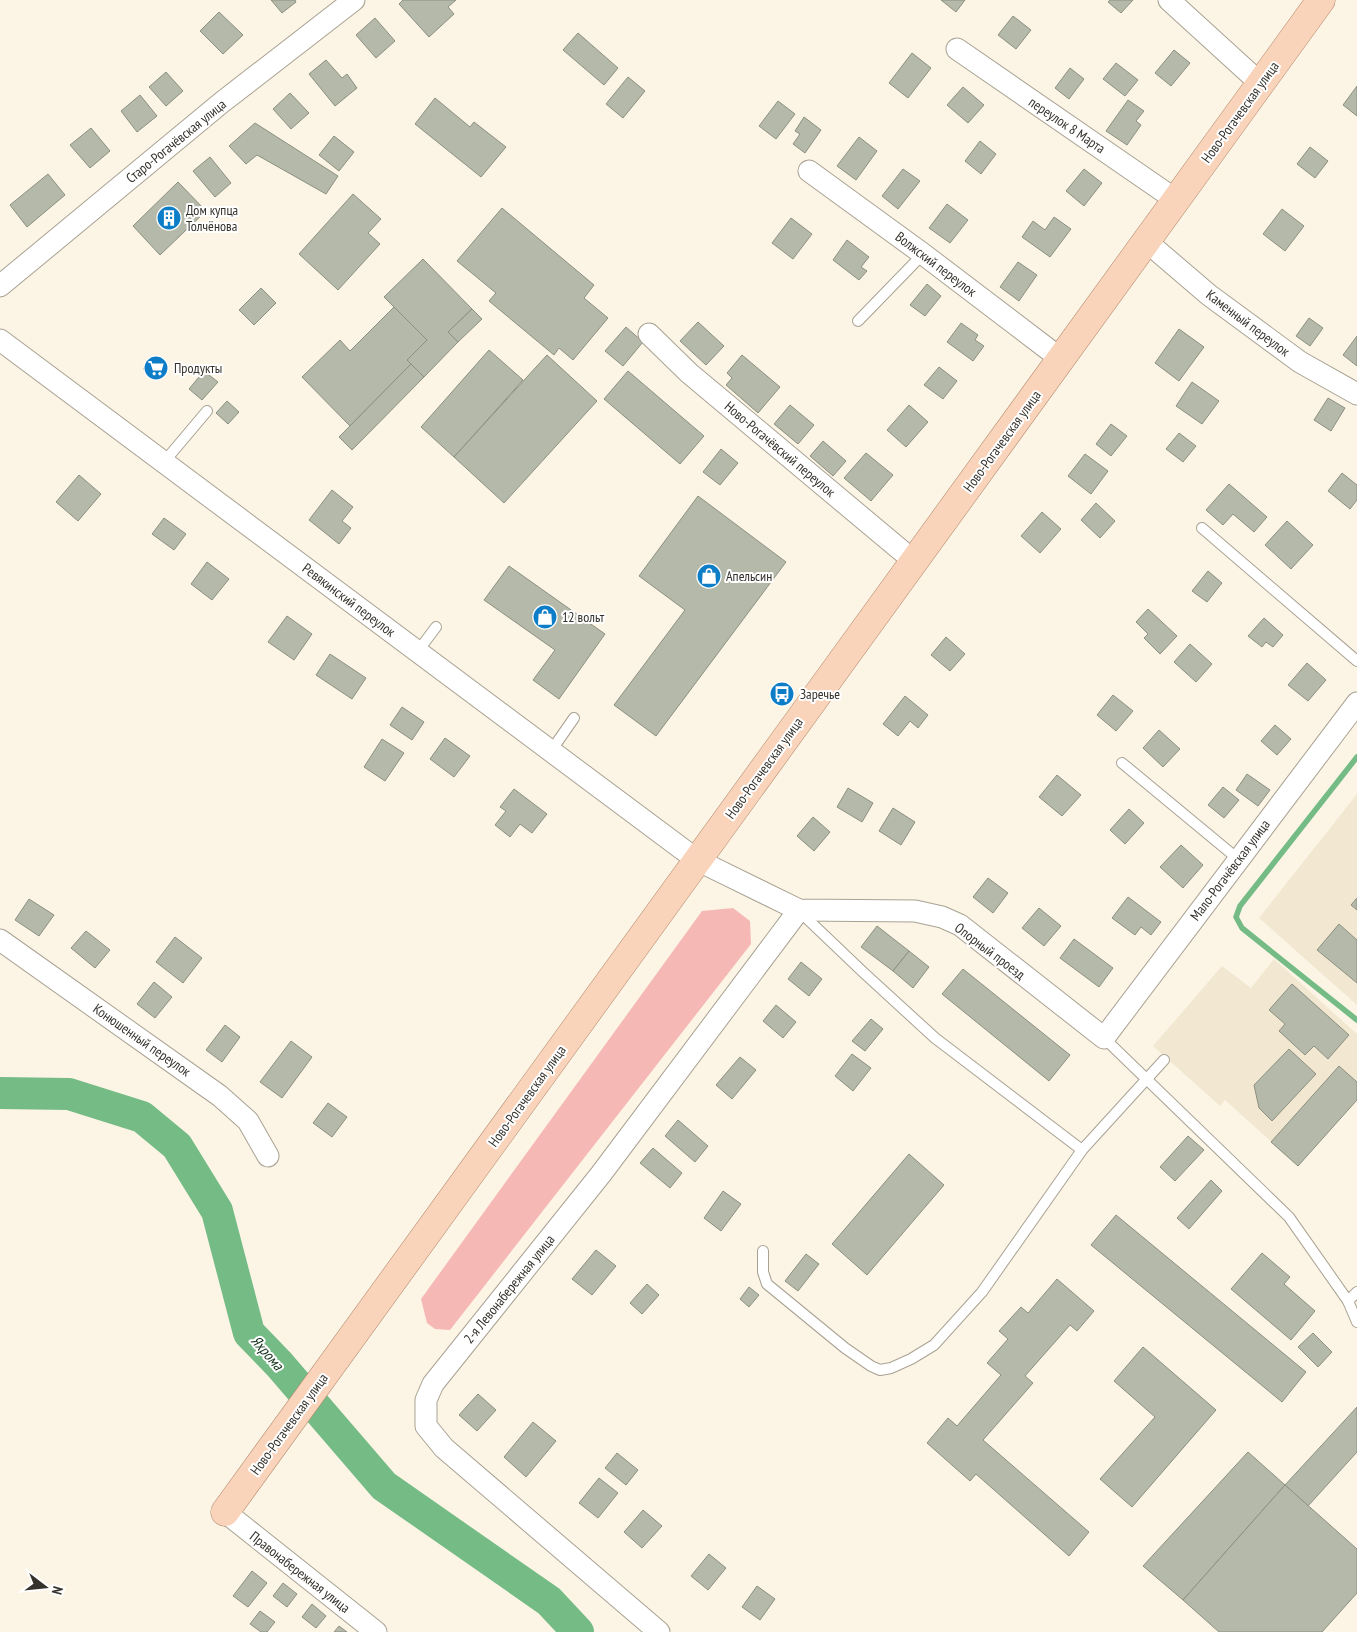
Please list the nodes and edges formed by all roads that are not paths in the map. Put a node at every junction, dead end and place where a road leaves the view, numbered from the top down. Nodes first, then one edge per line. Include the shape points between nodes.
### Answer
1 (354, 0) edge
2 (1168, 0) edge
3 (1321, 0) edge
4 (957, 50) dead end
5 (1260, 84) junction
6 (809, 170) dead end
7 (1176, 200) junction
8 (1147, 242) junction
9 (923, 254) junction
10 (0, 286) edge
11 (858, 321) dead end
12 (649, 334) dead end
13 (0, 340) edge
14 (1061, 359) junction
15 (1357, 394) edge
16 (208, 411) dead end
17 (164, 462) junction
18 (1202, 528) dead end
19 (915, 562) junction
20 (436, 627) dead end
21 (418, 651) junction
22 (1357, 661) edge
23 (1357, 703) edge
24 (574, 718) dead end
25 (551, 751) junction
26 (1122, 763) dead end
27 (1238, 859) junction
28 (697, 860) junction
29 (799, 910) junction
30 (0, 940) edge
31 (1104, 1038) junction
32 (1164, 1060) dead end
33 (1147, 1080) junction
34 (1082, 1150) junction
35 (268, 1156) dead end
36 (763, 1251) dead end
37 (1357, 1292) edge
38 (1348, 1300) junction
39 (1357, 1322) edge
40 (230, 1504) joint
41 (376, 1632) edge
42 (659, 1632) edge

1 - 10 street, Старо-Рогачёвская улица via 221,103
2 - 5 street
3 - 5 main road, Ново-Рогачевская улица
4 - 7 street, переулок 8 Марта
5 - 7 main road, Ново-Рогачевская улица
6 - 9 street, Волжский переулок
7 - 8 main road, Ново-Рогачевская улица
8 - 14 main road, Ново-Рогачевская улица
8 - 15 street, Каменный переулок via 1209,295 1300,362
9 - 11 lane
9 - 14 street, Волжский переулок
12 - 19 street, Ново-Рогачёвский переулок via 689,373
13 - 17 street, Ревякинский переулок
14 - 19 main road, Ново-Рогачевская улица
16 - 17 lane
17 - 21 street, Ревякинский переулок
18 - 22 lane
19 - 28 main road, Ново-Рогачевская улица
20 - 21 lane
21 - 25 street, Ревякинский переулок
23 - 27 street, Мало-Рогачёвская улица
24 - 25 lane
25 - 28 street, Ревякинский переулок
26 - 27 lane
27 - 31 street, Мало-Рогачёвская улица
28 - 29 street, Ревякинский переулок
28 - 40 main road, Ново-Рогачевская улица
29 - 31 street, Опорный проезд via 915,911 942,917 960,926
29 - 34 lane via 935,1038
29 - 42 street, 2-я Левонабережная улица via 601,1174 433,1384 426,1400 426,1426 444,1448
30 - 35 street, Конюшенный переулок via 220,1096 248,1121
31 - 33 lane
32 - 33 lane
33 - 34 lane
33 - 38 lane via 1288,1217
34 - 36 lane via 982,1292 934,1345 891,1368 880,1370 871,1366 767,1284 763,1272
37 - 38 lane
38 - 39 lane
40 - 41 street, Правонабережная улица

